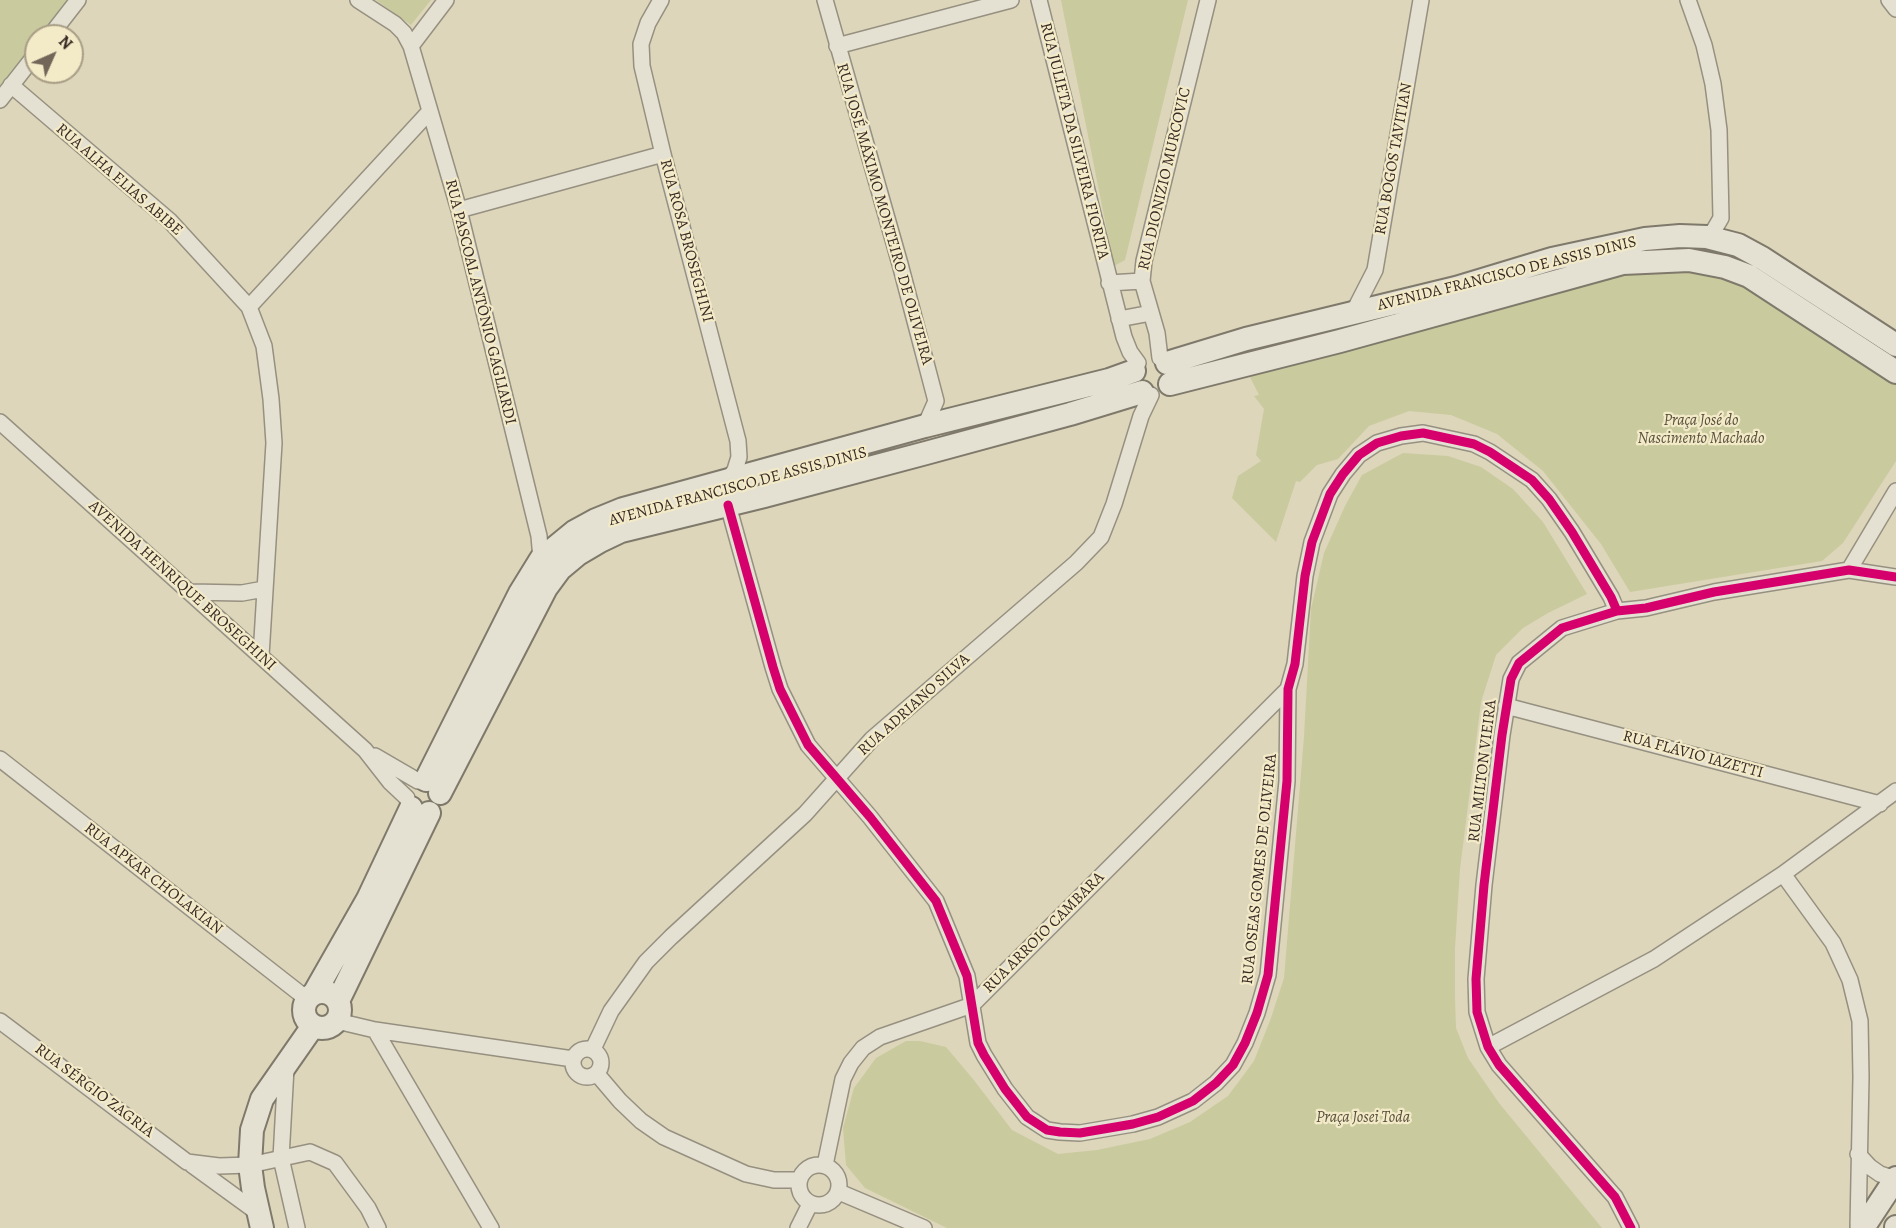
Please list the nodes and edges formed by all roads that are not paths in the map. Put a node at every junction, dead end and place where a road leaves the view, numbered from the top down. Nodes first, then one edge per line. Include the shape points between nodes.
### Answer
1 (78, 0) edge
2 (358, 0) edge
3 (446, 0) edge
4 (661, 0) edge
5 (825, 0) edge
6 (1011, 0) edge
7 (1039, 0) edge
8 (1208, 0) edge
9 (1420, 0) edge
10 (1688, 0) edge
11 (1889, 0) edge
12 (1896, 9) edge
13 (59, 24) edge
14 (411, 46) junction
15 (837, 46) junction
16 (24, 69) edge
17 (11, 86) junction
18 (0, 100) edge
19 (430, 111) junction
20 (663, 154) junction
21 (459, 210) junction
22 (1707, 237) junction
23 (1142, 281) junction
24 (1109, 283) junction
25 (249, 307) junction
26 (1151, 313) junction
27 (1353, 313) junction
28 (1119, 319) junction
29 (1896, 345) edge
30 (1896, 372) edge
31 (1152, 375) junction
32 (0, 422) edge
33 (925, 426) junction
34 (727, 482) junction
35 (1896, 491) edge
36 (728, 505) junction
37 (540, 560) junction
38 (1849, 570) junction
39 (1896, 577) edge
40 (264, 589) junction
41 (190, 592) junction
42 (1617, 611) junction
43 (261, 656) junction
44 (1288, 689) junction
45 (1506, 706) junction
46 (0, 759) edge
47 (837, 779) junction
48 (1896, 790) edge
49 (422, 796) junction
50 (1880, 804) junction
51 (1783, 874) junction
52 (311, 996) junction
53 (972, 1005) junction
54 (337, 1011) junction
55 (0, 1021) edge
56 (313, 1026) junction
57 (375, 1030) junction
58 (1488, 1047) junction
59 (593, 1049) junction
60 (573, 1059) junction
61 (287, 1063) junction
62 (597, 1074) junction
63 (1858, 1154) junction
64 (281, 1158) junction
65 (187, 1162) junction
66 (250, 1165) junction
67 (825, 1165) junction
68 (1896, 1179) edge
69 (798, 1180) junction
70 (839, 1192) junction
71 (810, 1204) junction
72 (260, 1221) edge
73 (297, 1228) edge
74 (378, 1228) edge
75 (491, 1228) edge
76 (798, 1228) edge
77 (924, 1228) edge
78 (1631, 1228) edge
79 (1858, 1228) edge
80 (1863, 1228) edge

1 - 13 street
2 - 14 street via 394,24
3 - 14 street
4 - 20 street, RUA ROSA BROSEGHINI via 641,44 642,66
5 - 15 street, RUA JOSÉ MÁXIMO MONTEIRO DE OLIVEIRA
6 - 15 street
7 - 24 street, RUA JULIETA DA SILVEIRA FIORITA
8 - 23 street, RUA DIONIZIO MURCOVIC via 1151,228
9 - 27 street, RUA BOGOS TAVITIAN via 1376,270
10 - 22 street via 1704,45 1719,130 1721,218
11 - 12 street
14 - 19 street, RUA PASCOAL ANTÔNIO GAGLIARDI
15 - 33 street, RUA JOSÉ MÁXIMO MONTEIRO DE OLIVEIRA via 936,401
16 - 17 street
17 - 18 street
17 - 25 street, RUA ALHA ELIAS ABIBE via 170,221
19 - 21 street, RUA PASCOAL ANTÔNIO GAGLIARDI
19 - 25 street
20 - 21 street
20 - 34 street, RUA ROSA BROSEGHINI via 738,441 739,457
21 - 37 street, RUA PASCOAL ANTÔNIO GAGLIARDI via 528,492
22 - 27 main road, AVENIDA FRANCISCO DE ASSIS DINIS via 1645,239 1552,259
22 - 29 main road, AVENIDA FRANCISCO DE ASSIS DINIS via 1738,245 1762,258
23 - 24 street
23 - 26 street, RUA DIONIZIO MURCOVIC
24 - 28 street, RUA JULIETA DA SILVEIRA FIORITA
25 - 40 street, RUA ALHA ELIAS ABIBE via 264,346 272,399 274,443
26 - 28 street
26 - 31 street, RUA DIONIZIO MURCOVIC via 1157,333
27 - 31 main road, AVENIDA FRANCISCO DE ASSIS DINIS via 1246,339
28 - 31 street, RUA JULIETA DA SILVEIRA FIORITA via 1130,352
30 - 31 main road, AVENIDA FRANCISCO DE ASSIS DINIS via 1749,276 1698,261 1667,260 1623,263 1340,341
31 - 33 main road, AVENIDA FRANCISCO DE ASSIS DINIS via 1098,383
31 - 36 main road, AVENIDA FRANCISCO DE ASSIS DINIS via 1036,423
31 - 47 street, RUA ADRIANO SILVA via 1101,537 872,739
32 - 41 street, AVENIDA HENRIQUE BROSEGHINI
33 - 34 main road, AVENIDA FRANCISCO DE ASSIS DINIS
34 - 37 main road, AVENIDA FRANCISCO DE ASSIS DINIS via 623,509 596,520 574,532
35 - 38 street
36 - 47 street, RUA OSEAS GOMES DE OLIVEIRA via 780,689 808,744
36 - 49 main road, AVENIDA FRANCISCO DE ASSIS DINIS via 621,531 578,554 560,569
37 - 49 main road, AVENIDA FRANCISCO DE ASSIS DINIS via 520,592
38 - 39 street, RUA MILTON VIEIRA
38 - 42 street, RUA MILTON VIEIRA
40 - 41 street via 242,593
40 - 43 street, RUA ALHA ELIAS ABIBE
41 - 43 street, AVENIDA HENRIQUE BROSEGHINI
42 - 44 street, RUA OSEAS GOMES DE OLIVEIRA via 1572,532 1532,480 1474,444 1423,433 1401,436 1377,443 1359,455 1330,494 1312,542
42 - 45 street, RUA MILTON VIEIRA via 1562,628 1528,655 1511,679
43 - 49 street, AVENIDA HENRIQUE BROSEGHINI
44 - 53 street, RUA ARROIO CAMBARA
44 - 53 street, RUA OSEAS GOMES DE OLIVEIRA via 1287,781 1268,975 1245,1043 1233,1065 1216,1083 1193,1101 1158,1117 1080,1132 1047,1130 1027,1117 984,1055 978,1043
45 - 50 street, RUA FLÁVIO IAZETTI
45 - 58 street, RUA MILTON VIEIRA via 1476,979 1477,1012
46 - 52 street, RUA APKAR CHOLAKIAN
47 - 53 street, RUA OSEAS GOMES DE OLIVEIRA via 936,901 967,976
47 - 59 street, RUA ADRIANO SILVA via 805,814 646,962 611,1011
48 - 50 street
49 - 52 main road, AVENIDA FRANCISCO DE ASSIS DINIS
49 - 54 main road, AVENIDA FRANCISCO DE ASSIS DINIS
50 - 51 street
51 - 58 street via 1654,959
51 - 63 street via 1833,943 1850,980 1860,1021
52 - 54 main road via 324,992 332,995
52 - 56 main road via 303,1009 305,1019
53 - 67 street, RUA ARROIO CAMBARA via 889,1033 863,1048 843,1079
54 - 56 main road via 328,1028
54 - 57 street
55 - 65 street, RUA SÉRGIO ZAGRIA
56 - 61 main road
57 - 60 street
57 - 75 street
58 - 78 street, RUA MILTON VIEIRA via 1518,1088 1615,1197
59 - 60 street via 585,1048
59 - 62 street via 602,1065
60 - 62 street via 573,1068 580,1075 589,1078
61 - 64 street
61 - 66 main road via 262,1099 252,1130
62 - 69 street via 620,1101 663,1137 746,1174
63 - 68 street via 1880,1174
63 - 79 street
64 - 66 street, RUA SÉRGIO ZAGRIA
64 - 73 street
64 - 74 street, RUA SÉRGIO ZAGRIA via 310,1152 335,1163
65 - 66 street, RUA SÉRGIO ZAGRIA
65 - 72 street, RUA SÉRGIO ZAGRIA
66 - 72 main road
67 - 69 street via 813,1165
67 - 70 street via 840,1181
68 - 80 main road
69 - 71 street via 800,1194
70 - 71 street via 832,1202
70 - 77 street
71 - 76 street

